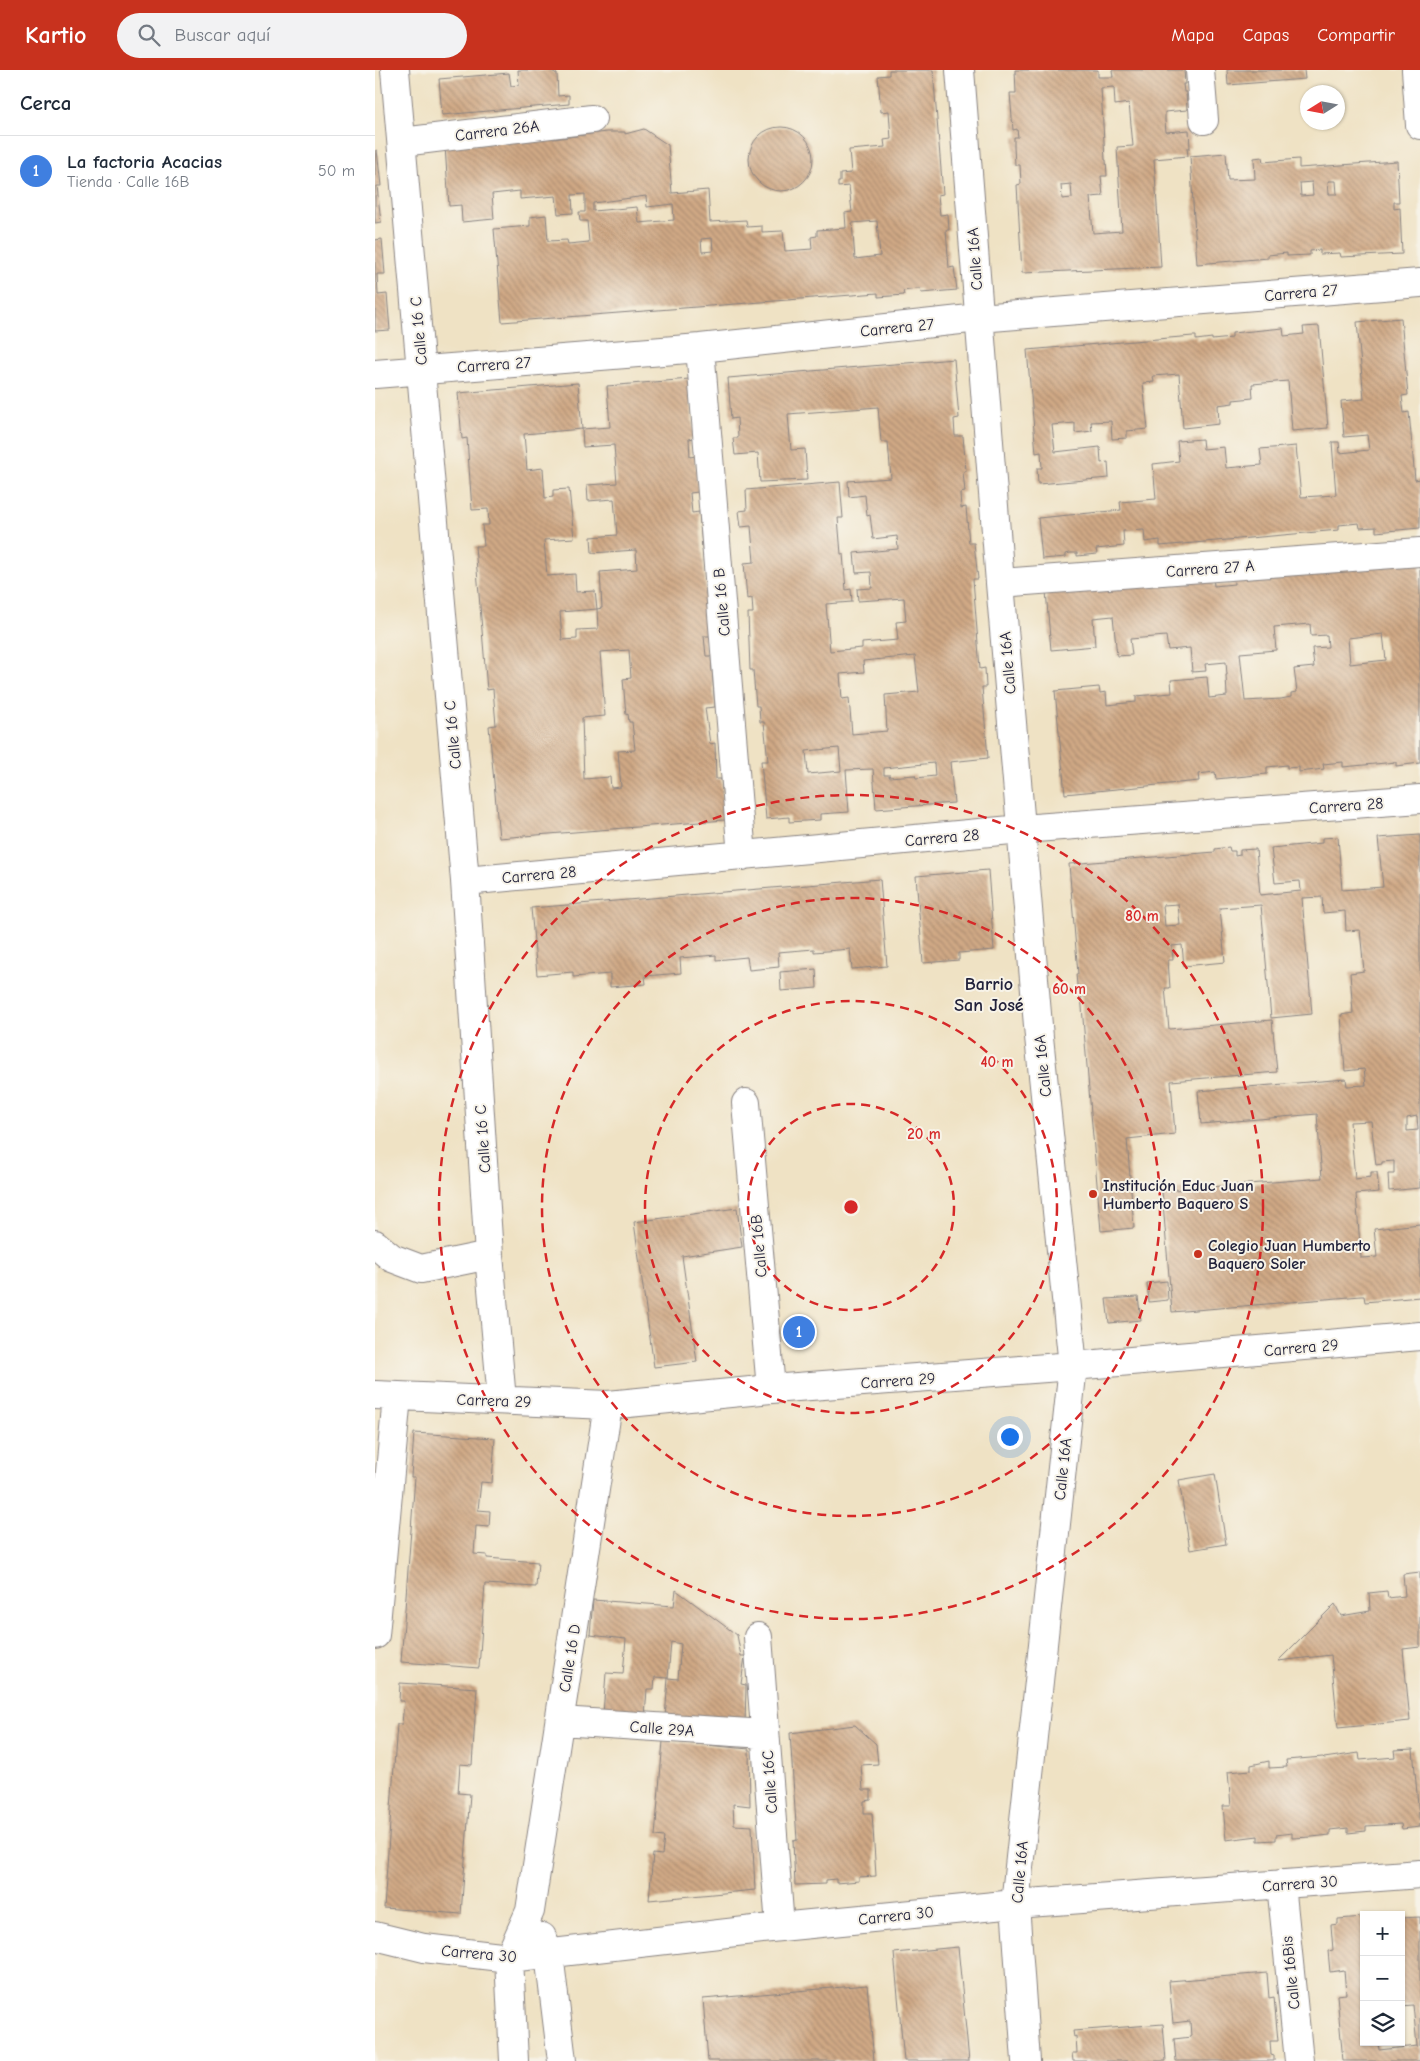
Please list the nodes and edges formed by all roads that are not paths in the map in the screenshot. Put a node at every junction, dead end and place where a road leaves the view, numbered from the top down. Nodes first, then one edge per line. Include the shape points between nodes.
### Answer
1 (395, 70) edge
2 (961, 70) edge
3 (1200, 70) edge
4 (1417, 70) edge
5 (592, 119) dead end
6 (1204, 120) dead end
7 (1420, 125) edge
8 (401, 142) junction
9 (1420, 283) edge
10 (979, 318) junction
11 (700, 348) junction
12 (421, 369) junction
13 (375, 374) edge
14 (1420, 552) edge
15 (1000, 583) junction
16 (1420, 799) edge
17 (1023, 829) junction
18 (743, 856) junction
19 (465, 880) junction
20 (746, 1103) dead end
21 (375, 1244) edge
22 (489, 1255) junction
23 (1420, 1336) edge
24 (1073, 1366) junction
25 (771, 1389) junction
26 (386, 1396) edge
27 (502, 1400) junction
28 (608, 1405) junction
29 (375, 1636) edge
30 (757, 1637) dead end
31 (559, 1721) junction
32 (765, 1734) junction
33 (1420, 1874) edge
34 (1281, 1884) junction
35 (1015, 1904) junction
36 (530, 1911) junction
37 (780, 1927) junction
38 (375, 1936) edge
39 (549, 1954) junction
40 (509, 1958) junction
41 (513, 2061) edge
42 (562, 2061) edge
43 (1026, 2061) edge
44 (1299, 2061) edge

1 - 8 street, Calle 16 C
2 - 10 street, Calle 16A
3 - 6 street
4 - 7 street
5 - 8 street, Carrera 26A
8 - 12 street, Calle 16 C
9 - 10 street, Carrera 27
10 - 11 street, Carrera 27
10 - 15 street, Calle 16A
11 - 12 street, Carrera 27
11 - 18 street, Calle 16 B
12 - 13 street, Carrera 27
12 - 19 street, Calle 16 C
14 - 15 street, Carrera 27 A
15 - 17 street, Calle 16A
16 - 17 street, Carrera 28
17 - 18 street, Carrera 28
17 - 24 street, Calle 16A via 1039,1037
18 - 19 street, Carrera 28
19 - 22 street, Calle 16 C
20 - 25 street, Calle 16B
21 - 22 street via 393,1258 421,1268
22 - 27 street, Calle 16 C
23 - 24 street, Carrera 29
24 - 25 street, Carrera 29
24 - 35 street, Calle 16A
25 - 28 street, Carrera 29
26 - 27 street, Carrera 29
26 - 29 street
27 - 28 street, Carrera 29
28 - 31 street, Calle 16 D
30 - 32 street, Calle 16C
31 - 32 street, Calle 29A
31 - 36 street, Calle 16 D
32 - 37 street, Calle 16C
33 - 34 street, Carrera 30
34 - 35 street, Carrera 30
34 - 44 street, Calle 16Bis
35 - 37 street, Carrera 30
35 - 43 street, Calle 16A
36 - 39 street
36 - 40 street, Calle 16 D
37 - 39 street, Carrera 30
38 - 40 street, Carrera 30 via 424,1948
39 - 40 street, Carrera 30
39 - 42 street
40 - 41 street

